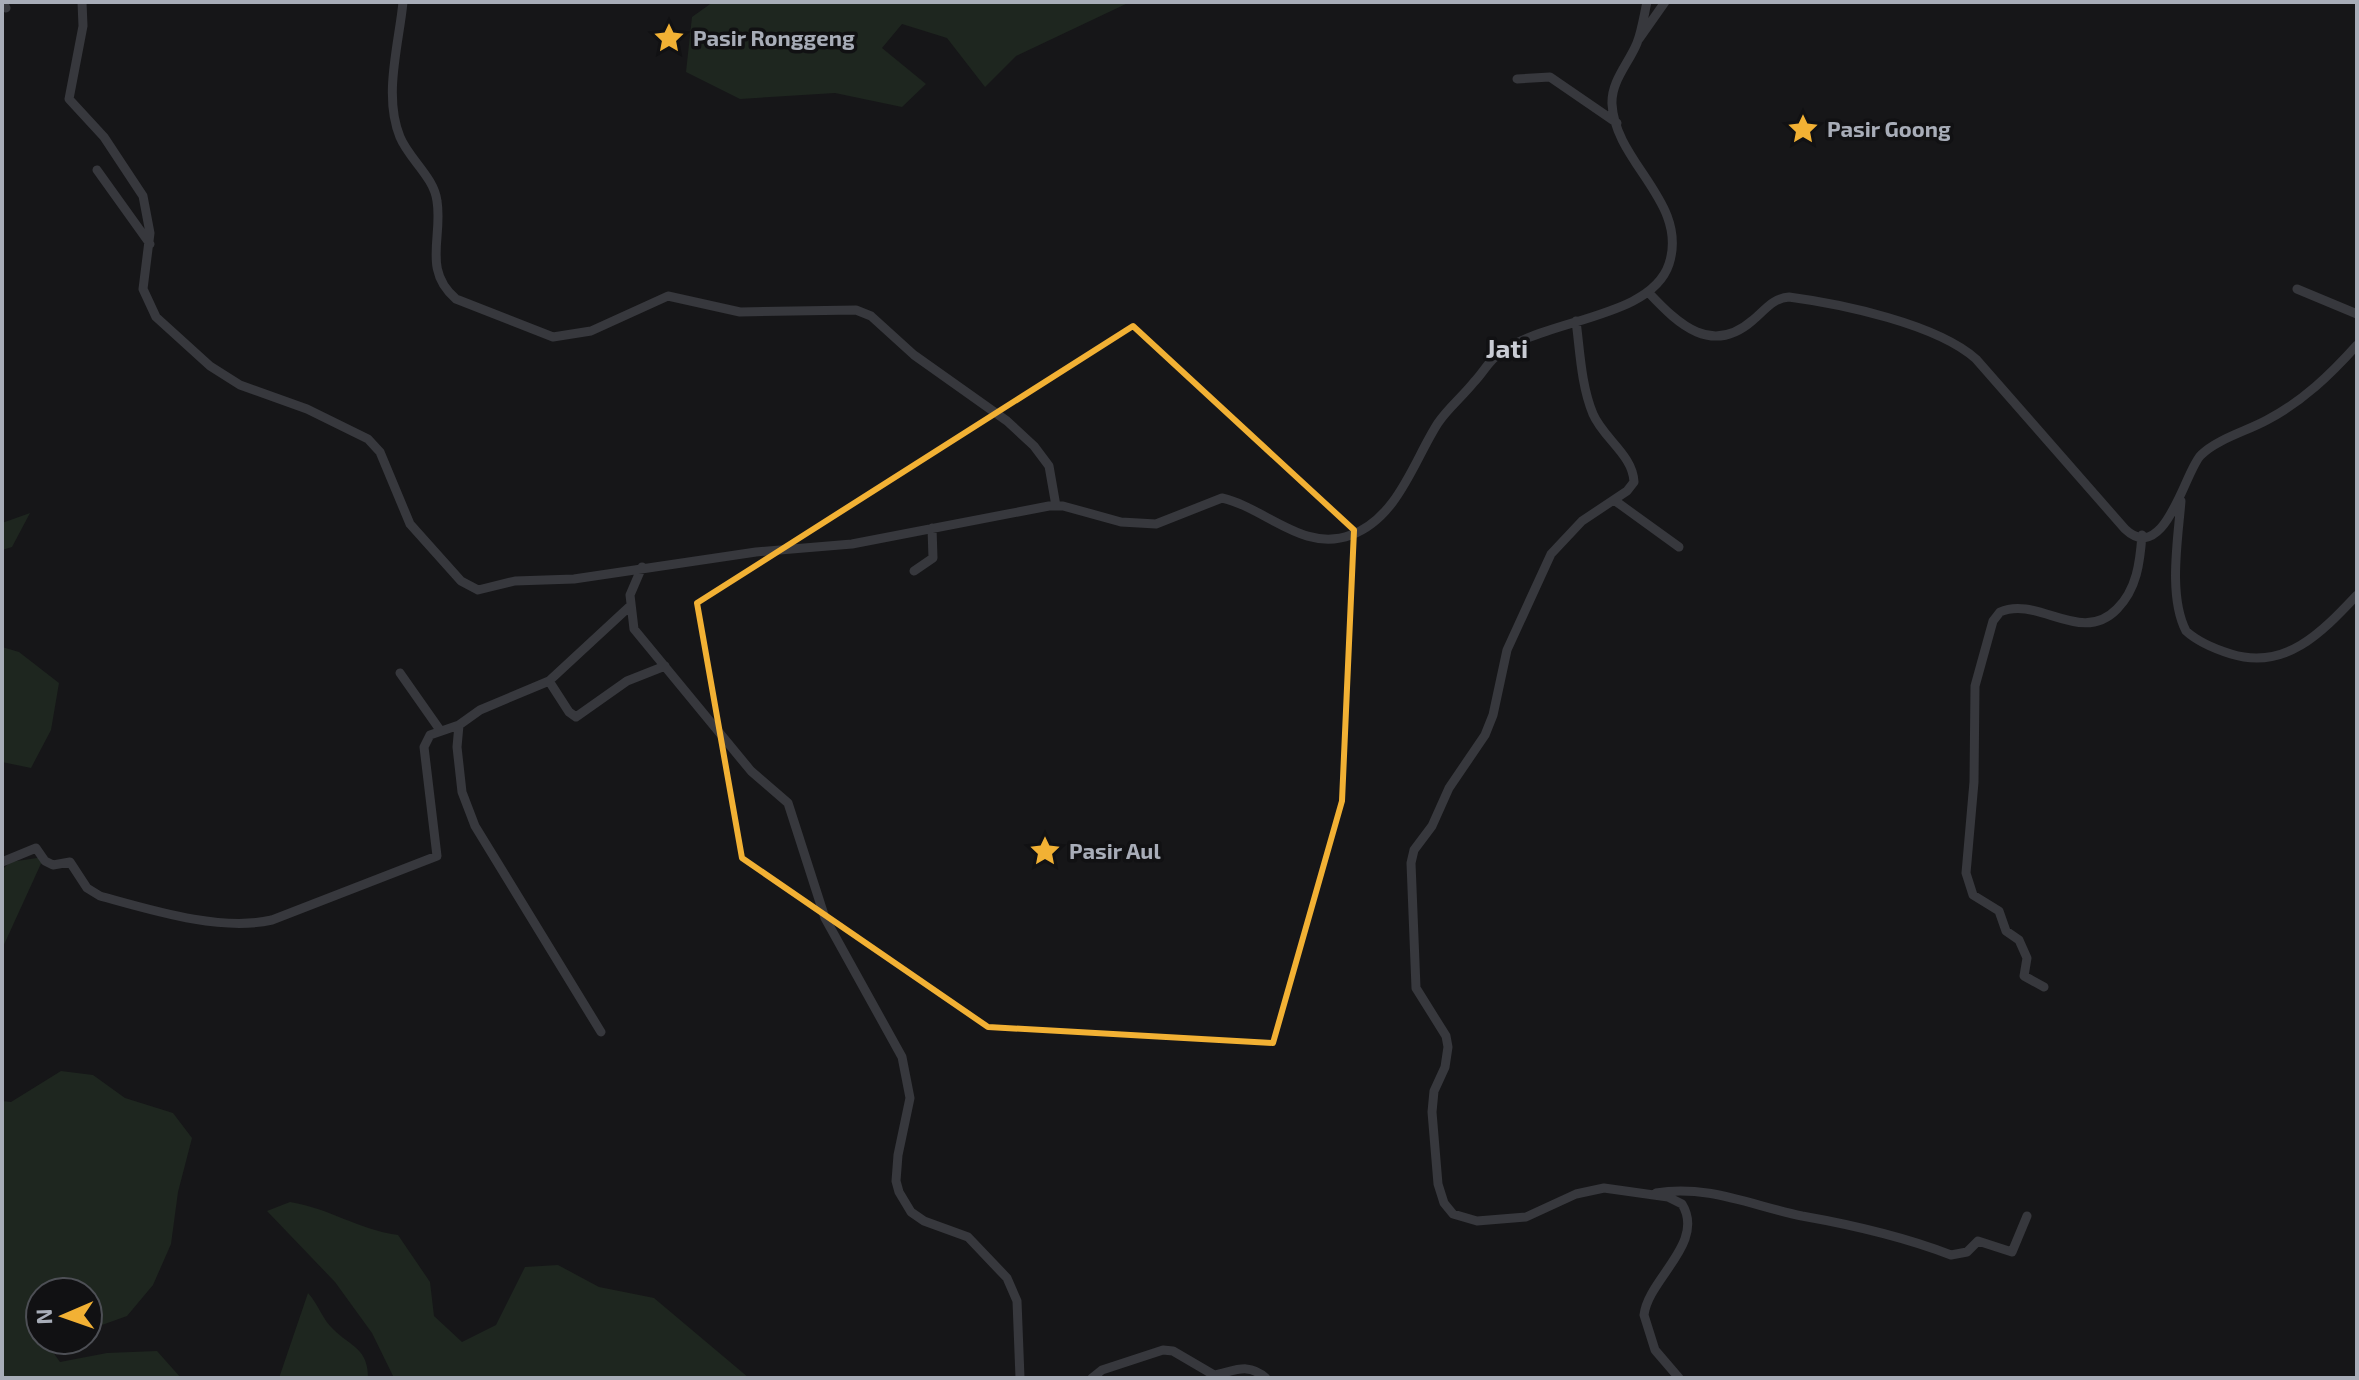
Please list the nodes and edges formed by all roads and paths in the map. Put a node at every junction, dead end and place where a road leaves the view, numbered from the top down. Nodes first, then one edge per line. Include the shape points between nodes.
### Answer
1 (82, 2) edge
2 (403, 2) edge
3 (1647, 2) edge
4 (1665, 2) edge
5 (1637, 42) junction
6 (1517, 79) dead end
7 (1617, 123) junction
8 (97, 170) dead end
9 (150, 244) junction
10 (2297, 289) dead end
11 (1649, 293) junction
12 (2357, 314) edge
13 (1576, 321) junction
14 (2357, 345) edge
15 (2182, 493) junction
16 (1614, 500) junction
17 (1056, 506) junction
18 (932, 528) junction
19 (2142, 535) junction
20 (1679, 547) dead end
21 (642, 567) junction
22 (914, 571) dead end
23 (2357, 595) edge
24 (629, 607) junction
25 (665, 666) junction
26 (400, 673) dead end
27 (549, 681) junction
28 (459, 725) junction
29 (440, 730) junction
30 (2, 862) edge
31 (2044, 987) dead end
32 (601, 1032) dead end
33 (1650, 1194) junction
34 (2027, 1216) dead end
35 (1020, 1378) edge
36 (1092, 1378) edge
37 (1266, 1378) edge
38 (1679, 1378) edge

1 - 9 street via 83,26 69,99 134,179 146,206
2 - 17 street via 395,117 406,149 436,195 436,267 456,299 553,337 591,331 668,296 727,311 862,312 1034,446 1049,466
3 - 5 street
4 - 5 street
5 - 7 street via 1613,94
6 - 7 street via 1549,77
7 - 11 street via 1672,230 1666,272
8 - 9 street
9 - 21 street via 144,293 165,327 240,385 368,439 380,452 406,519 467,586 481,590
10 - 12 street
11 - 13 street
11 - 19 street via 1676,320 1704,335 1734,333 1775,301 1789,297 1951,339 1976,359 2125,529
13 - 16 street via 1591,409 1633,474 1633,485
13 - 17 street via 1493,358 1437,423 1402,487 1370,524 1348,536 1310,538 1222,498 1146,524
14 - 15 street via 2303,398 2201,455
15 - 19 street via 2166,523
15 - 23 street via 2178,590 2183,625 2192,636 2245,658 2276,657 2308,642
16 - 20 street
16 - 33 street via 1582,521 1545,565 1507,650 1485,735 1414,850 1413,962 1416,988 1448,1047 1432,1112 1438,1184 1453,1214 1477,1221 1526,1217 1576,1194 1604,1188
17 - 18 street
18 - 21 street via 852,544
18 - 22 street via 933,558
19 - 31 street via 2134,584 2110,616 2086,624 2004,610 1993,621 1975,686 1968,885 1975,897 1999,911 2006,931 2019,940 2027,958 2024,976
21 - 24 street
24 - 25 street via 638,637
24 - 27 street
25 - 27 street via 627,681 576,717
25 - 35 street via 751,771 788,803 825,918 906,1071 910,1098 898,1155 899,1192 911,1212 963,1233 1007,1278 1017,1301
26 - 29 street
27 - 28 street via 480,710
28 - 29 street
28 - 32 street via 458,761 468,811
29 - 30 street via 428,737 423,754 437,856 272,920 221,925 100,896 87,888 70,862 53,865 36,848
33 - 34 street via 1706,1192 1834,1219 1951,1255 1967,1252 1978,1241 2012,1252
33 - 38 street via 1682,1204 1689,1221 1686,1237 1644,1315 1655,1350
36 - 37 street via 1163,1350 1214,1375 1245,1367

